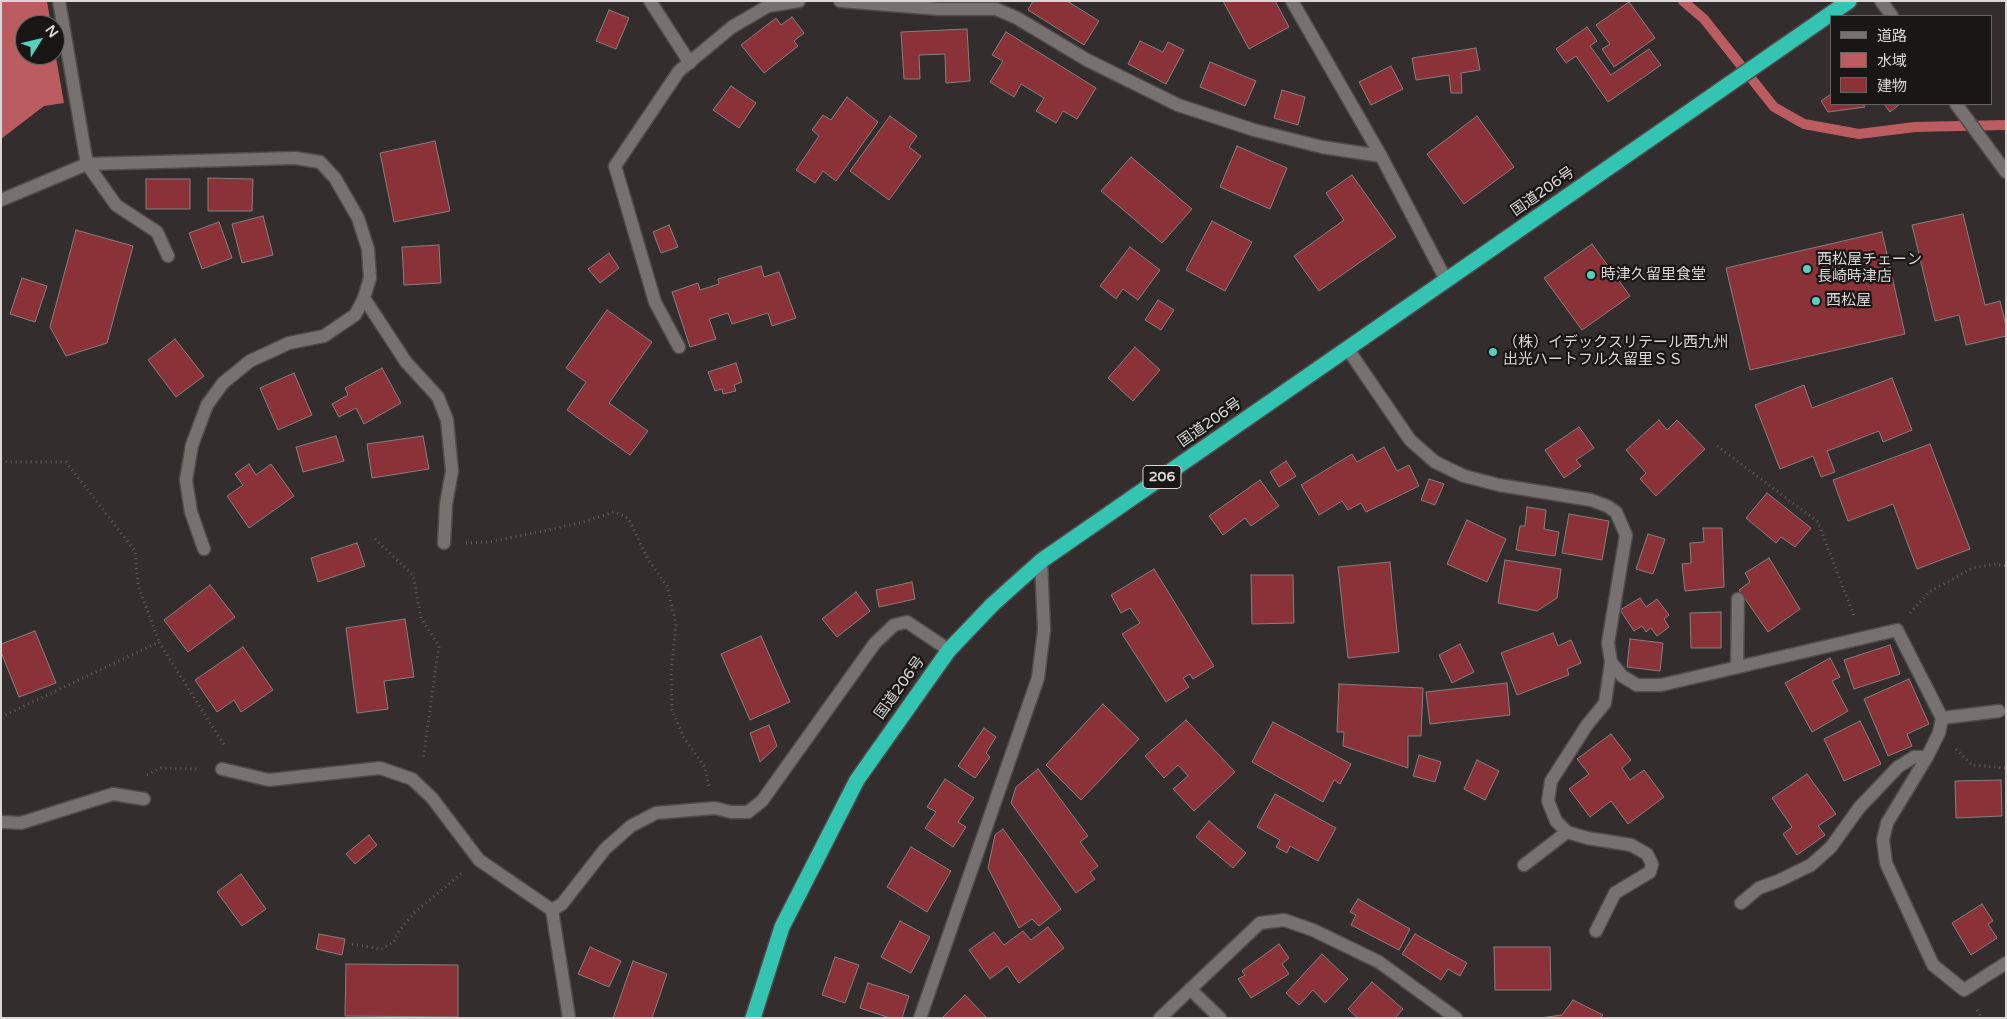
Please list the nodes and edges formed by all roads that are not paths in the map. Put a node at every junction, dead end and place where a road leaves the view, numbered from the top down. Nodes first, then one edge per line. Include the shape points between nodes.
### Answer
1 (59, 1) edge
2 (650, 1) edge
3 (799, 1) edge
4 (840, 1) edge
5 (1292, 1) edge
6 (1849, 1) edge
7 (1881, 1) edge
8 (1891, 15) edge
9 (690, 63) junction
10 (1957, 105) edge
11 (1381, 156) junction
12 (88, 164) junction
13 (2006, 172) edge
14 (1, 200) edge
15 (168, 256) dead end
16 (1446, 280) junction
17 (364, 298) junction
18 (680, 347) dead end
19 (1348, 348) junction
20 (444, 543) road end
21 (204, 549) dead end
22 (1041, 561) junction
23 (1738, 599) dead end
24 (950, 650) junction
25 (1611, 662) junction
26 (1738, 667) junction
27 (1999, 710) dead end
28 (1942, 718) junction
29 (1927, 757) junction
30 (222, 769) road end
31 (144, 799) dead end
32 (1, 822) edge
33 (1567, 832) junction
34 (1524, 865) dead end
35 (1741, 903) dead end
36 (552, 910) junction
37 (1596, 932) dead end
38 (2006, 964) edge
39 (1190, 990) junction
40 (569, 1018) edge
41 (753, 1018) edge
42 (920, 1018) edge
43 (1160, 1018) edge
44 (1220, 1018) edge
45 (1456, 1018) edge

1 - 12 street
2 - 9 street
3 - 9 street via 768,6 732,27
4 - 11 street via 940,9 996,9 1087,60 1178,105 1254,130 1314,145
5 - 11 street
6 - 16 highway, 国道206号 / 206
7 - 8 street
9 - 18 street via 679,71 615,166 655,302
10 - 13 street
11 - 16 street
12 - 14 street
12 - 15 street via 116,204 157,232
12 - 17 street via 295,158 320,162 335,178 358,218 368,249 370,278
16 - 19 highway, 国道206号 / 206
17 - 20 street via 406,362 438,397 447,420 452,471
17 - 21 street via 355,314 324,336 289,343 250,361 223,383 206,405 192,445 186,480 191,512
19 - 22 highway, 国道206号 / 206
19 - 25 street via 1410,440 1434,462 1464,476 1592,500 1616,512 1626,535 1608,643
22 - 24 highway, 国道206号 / 206 via 993,604
22 - 42 street via 1044,630 1038,678
23 - 26 street
24 - 36 street via 907,622 894,625 875,644 762,801 748,812 715,808 656,813 630,826 605,849 562,904
24 - 41 highway, 国道206号 / 206 via 857,780 782,927
25 - 26 street via 1622,676 1637,685 1661,686
25 - 33 street via 1605,703 1586,725 1551,781 1548,801 1556,821
26 - 28 street via 1897,630
27 - 28 street
28 - 29 street via 1939,733
29 - 35 street via 1914,757 1898,767 1859,808 1831,847 1811,865 1759,888
29 - 38 street via 1887,823 1883,840 1886,863 1933,965 1964,990
30 - 36 street via 269,780 380,768 412,779 432,798 478,860
31 - 32 street via 113,794 21,823
33 - 34 street
33 - 37 street via 1631,845 1647,854 1652,864 1650,872 1615,893
36 - 40 street
39 - 43 street
39 - 44 street
39 - 45 street via 1260,923 1284,920 1313,930 1378,962

